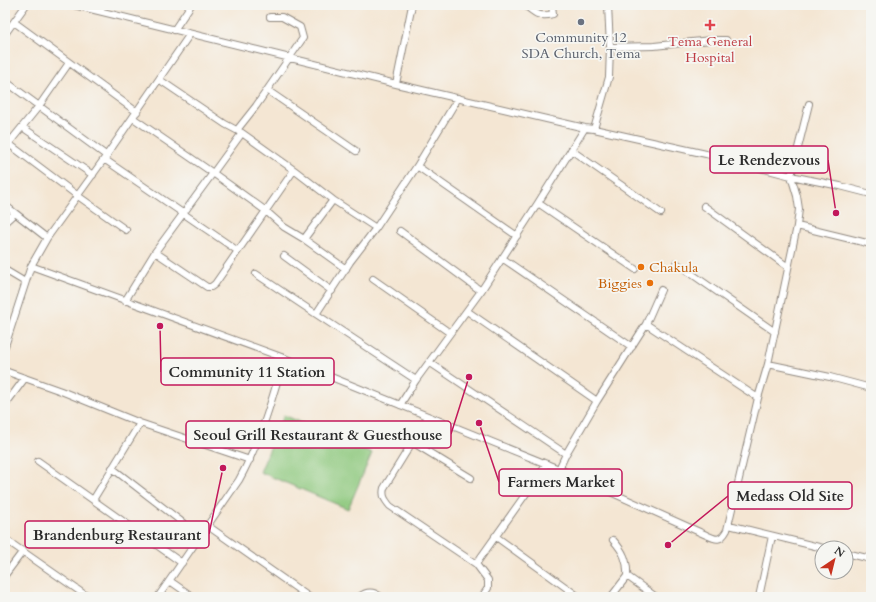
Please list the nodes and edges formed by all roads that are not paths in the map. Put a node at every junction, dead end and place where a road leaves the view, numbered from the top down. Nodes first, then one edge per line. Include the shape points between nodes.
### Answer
1 (26, 5) edge
2 (74, 5) edge
3 (191, 5) edge
4 (412, 5) edge
5 (524, 5) edge
6 (552, 5) edge
7 (608, 5) edge
8 (95, 7) edge
9 (270, 17) dead end
10 (14, 22) junction
11 (174, 30) junction
12 (5, 34) edge
13 (190, 34) junction
14 (726, 40) dead end
15 (610, 48) junction
16 (289, 58) junction
17 (69, 63) junction
18 (160, 80) junction
19 (5, 81) edge
20 (396, 84) junction
21 (267, 90) junction
22 (458, 98) junction
23 (808, 104) dead end
24 (39, 106) junction
25 (137, 112) junction
26 (133, 118) junction
27 (22, 127) junction
28 (585, 128) junction
29 (594, 129) junction
30 (239, 132) junction
31 (6, 144) edge
32 (571, 150) junction
33 (356, 151) dead end
34 (106, 158) junction
35 (417, 166) junction
36 (294, 170) junction
37 (214, 173) junction
38 (93, 175) junction
39 (791, 176) junction
40 (871, 194) edge
41 (78, 196) junction
42 (333, 200) junction
43 (538, 203) junction
44 (5, 205) edge
45 (704, 206) dead end
46 (266, 211) junction
47 (15, 213) junction
48 (661, 213) dead end
49 (184, 214) junction
50 (5, 222) edge
51 (797, 226) junction
52 (376, 228) junction
53 (126, 230) dead end
54 (400, 231) dead end
55 (517, 236) junction
56 (47, 238) junction
57 (304, 239) junction
58 (871, 244) edge
59 (238, 251) junction
60 (155, 252) junction
61 (284, 256) dead end
62 (502, 258) junction
63 (676, 263) dead end
64 (31, 266) junction
65 (788, 267) junction
66 (346, 269) junction
67 (635, 269) dead end
68 (5, 270) edge
69 (256, 274) dead end
70 (373, 280) dead end
71 (25, 282) junction
72 (661, 290) dead end
73 (332, 291) junction
74 (481, 291) junction
75 (125, 300) junction
76 (467, 311) junction
77 (316, 314) junction
78 (646, 324) junction
79 (775, 332) junction
80 (450, 333) junction
81 (5, 346) edge
82 (632, 347) junction
83 (284, 358) junction
84 (429, 362) junction
85 (768, 364) junction
86 (5, 371) edge
87 (24, 378) junction
88 (416, 380) junction
89 (871, 388) edge
90 (758, 398) junction
91 (597, 400) junction
92 (5, 405) edge
93 (400, 405) junction
94 (428, 417) junction
95 (140, 424) junction
96 (412, 442) junction
97 (566, 454) junction
98 (250, 460) junction
99 (38, 461) dead end
100 (547, 464) junction
101 (112, 468) junction
102 (559, 469) junction
103 (470, 478) dead end
104 (93, 500) junction
105 (729, 525) junction
106 (208, 526) junction
107 (200, 536) junction
108 (495, 536) junction
109 (772, 536) junction
110 (5, 539) edge
111 (613, 540) dead end
112 (814, 546) edge
113 (23, 551) junction
114 (854, 555) edge
115 (871, 559) edge
116 (182, 563) junction
117 (476, 564) junction
118 (5, 575) edge
119 (627, 576) junction
120 (170, 581) junction
121 (88, 597) edge
122 (158, 597) edge
123 (193, 597) edge
124 (309, 597) edge
125 (359, 597) edge
126 (381, 597) edge
127 (482, 597) edge
128 (579, 597) edge
129 (611, 597) edge
130 (656, 597) edge
131 (759, 597) edge

1 - 10 street
2 - 8 street
3 - 11 street
4 - 20 street
5 - 6 street via 538,15 544,16 553,14
7 - 15 street
8 - 11 street
9 - 16 street via 282,17 300,27 303,38
10 - 12 street
10 - 17 street
11 - 13 street
13 - 16 street
13 - 18 street
14 - 15 street
15 - 29 street via 609,77
16 - 20 street
16 - 21 street
17 - 24 street
17 - 25 street
18 - 25 street
18 - 30 street
19 - 24 street
20 - 22 street
21 - 30 street
21 - 33 street
22 - 28 street
22 - 35 street
23 - 39 street
24 - 27 street
24 - 34 street
25 - 26 street
26 - 34 street
26 - 37 street
27 - 31 street
27 - 38 street
28 - 29 street
28 - 32 street
29 - 39 street
30 - 36 street
30 - 37 street
31 - 41 street
32 - 43 street
32 - 48 street
34 - 38 street
34 - 49 street
35 - 52 street
35 - 55 street
36 - 42 street
36 - 46 street
37 - 46 street
37 - 49 street
38 - 41 street
39 - 40 street
39 - 51 street via 799,209
41 - 53 street
41 - 56 street
42 - 52 street
42 - 57 street
43 - 55 street
43 - 67 street
44 - 47 street
45 - 65 street
46 - 57 street
46 - 59 street
47 - 50 street
47 - 56 street
49 - 59 street
49 - 60 street
51 - 58 street
51 - 65 street
52 - 66 street
54 - 74 street
55 - 62 street
56 - 64 street
57 - 66 street
59 - 60 street via 211,287 207,287
60 - 75 street
61 - 73 street
62 - 74 street
62 - 82 street
63 - 79 street
64 - 71 street
64 - 75 street
65 - 79 street
66 - 73 street
68 - 71 street
69 - 77 street
70 - 80 street
71 - 81 street
72 - 78 street
73 - 77 street
74 - 76 street
75 - 83 street
76 - 80 street
76 - 91 street
77 - 88 street
78 - 82 street
78 - 90 street
79 - 85 street
80 - 84 street
82 - 91 street
83 - 93 street
83 - 98 street
84 - 88 street
84 - 97 street
85 - 89 street
85 - 90 street
86 - 87 street
87 - 92 street
87 - 95 street
88 - 93 street
90 - 105 street
91 - 97 street
93 - 94 street
94 - 96 street
94 - 100 street
95 - 98 street
95 - 101 street
96 - 103 street
96 - 117 street via 384,488 384,498 390,506
97 - 102 street
98 - 106 street
99 - 104 street
100 - 102 street
100 - 108 street
101 - 104 street
101 - 107 street
102 - 105 street via 713,538 723,537
104 - 116 street
105 - 109 street
106 - 107 street
106 - 124 street
107 - 116 street
108 - 117 street
108 - 128 street
109 - 112 street
109 - 131 street
110 - 113 street
111 - 119 street via 628,565
113 - 118 street
113 - 121 street
114 - 115 street
116 - 120 street
117 - 127 street via 488,580 488,588
119 - 129 street
119 - 130 street
120 - 122 street
120 - 123 street
125 - 126 street via 366,592

